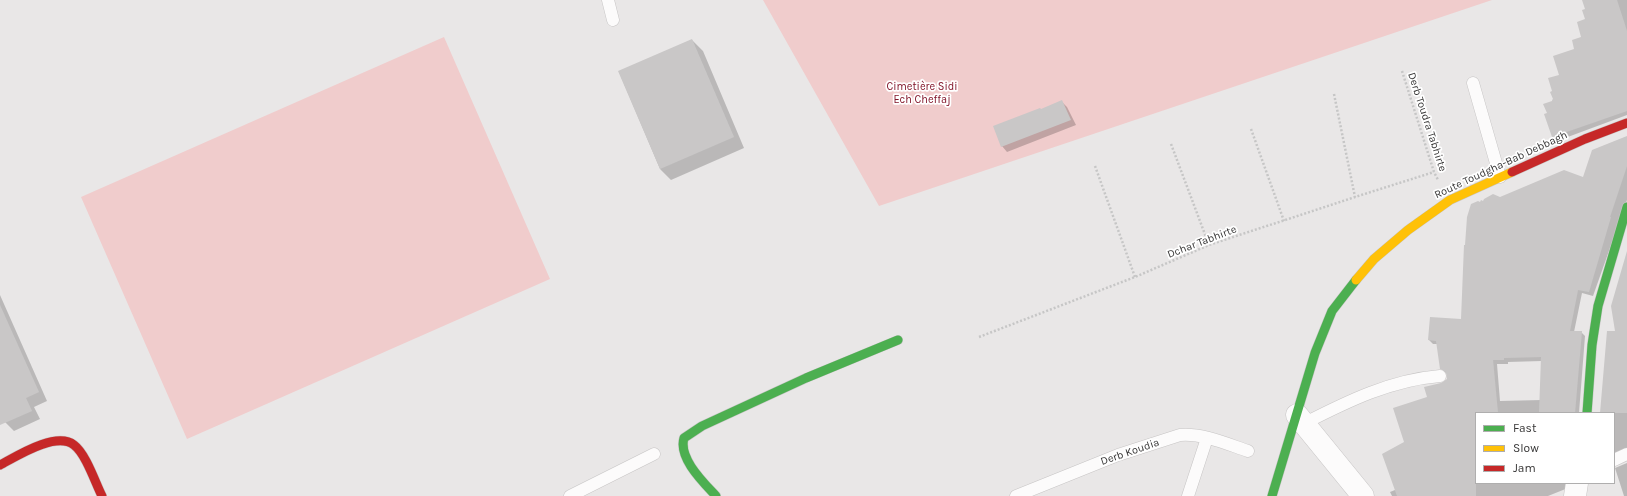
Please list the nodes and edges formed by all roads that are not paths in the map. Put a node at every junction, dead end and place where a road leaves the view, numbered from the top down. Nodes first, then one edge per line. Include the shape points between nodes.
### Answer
1 (608, 0) edge
2 (613, 20) dead end
3 (1473, 83) dead end
4 (1627, 123) edge
5 (1500, 177) junction
6 (1627, 207) edge
7 (898, 340) dead end
8 (1440, 376) dead end
9 (1587, 412) edge
10 (1301, 419) junction
11 (1206, 438) junction
12 (1248, 451) dead end
13 (654, 454) dead end
14 (1627, 454) edge
15 (1615, 460) edge
16 (0, 465) edge
17 (1576, 484) edge
18 (102, 496) edge
19 (570, 496) edge
20 (716, 496) edge
21 (1016, 496) edge
22 (1188, 496) edge
23 (1272, 496) edge
24 (1363, 496) edge
25 (1575, 496) edge

1 - 2 lane
3 - 5 lane
4 - 5 street, Route Toudgha-Bab Debbagh
5 - 10 street, Route Toudgha-Bab Debbagh via 1450,200 1408,230 1374,259 1344,294 1332,311 1323,332
6 - 9 street via 1598,306
7 - 20 street via 806,378 702,426 684,438 682,446 688,460
8 - 10 lane via 1386,386
10 - 23 street, Route Toudgha-Bab Debbagh
10 - 24 street
11 - 12 lane, Derb Koudia
11 - 21 lane, Derb Koudia via 1180,435 1118,455
11 - 22 lane
13 - 19 lane
14 - 15 lane
16 - 18 street via 43,444 67,441 74,444 80,452
17 - 25 street

